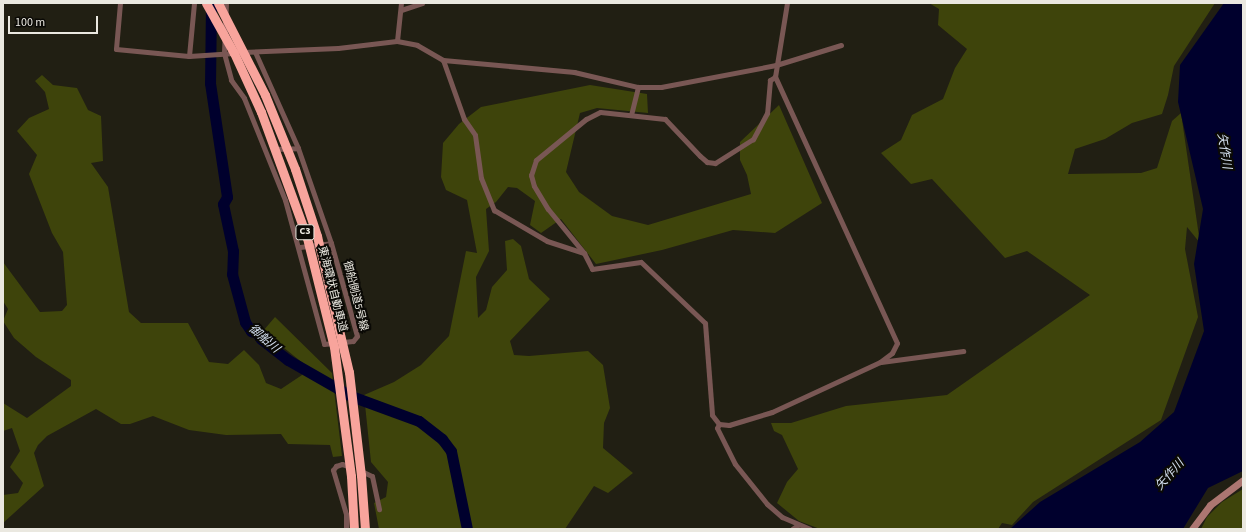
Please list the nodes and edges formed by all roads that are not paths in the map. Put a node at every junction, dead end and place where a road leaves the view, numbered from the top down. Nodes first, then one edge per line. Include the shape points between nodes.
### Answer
1 (120, 3) edge
2 (194, 3) edge
3 (206, 3) edge
4 (218, 3) edge
5 (226, 3) edge
6 (401, 3) edge
7 (422, 3) edge
8 (787, 3) edge
9 (401, 10) junction
10 (397, 41) junction
11 (841, 45) dead end
12 (255, 52) junction
13 (222, 53) junction
14 (189, 56) junction
15 (443, 60) junction
16 (776, 65) junction
17 (775, 76) junction
18 (638, 87) junction
19 (631, 115) junction
20 (298, 148) junction
21 (265, 150) junction
22 (331, 243) junction
23 (300, 248) junction
24 (584, 253) junction
25 (963, 351) dead end
26 (880, 362) junction
27 (719, 424) junction
28 (1243, 480) edge
29 (379, 509) dead end
30 (798, 525) junction
31 (346, 529) edge
32 (354, 529) edge
33 (365, 529) edge
34 (792, 529) edge
35 (810, 529) edge
36 (1192, 529) edge

1 - 14 street via 116,49
2 - 14 street
3 - 32 highway, 東海環状自動車道 / C3, bridge via 234,53 261,112 307,238 335,354 351,476
4 - 33 highway, 東海環状自動車道 / C3, bridge via 265,95 295,170 317,236 349,372
5 - 13 street, 御船側道5号線
6 - 9 street
7 - 9 street
8 - 16 street
9 - 10 street
10 - 12 street
10 - 15 street via 417,45
11 - 16 street
12 - 13 street
12 - 20 street, 御船側道5号線
13 - 14 street
13 - 21 street, 御船側道5号線 via 231,80 244,98
15 - 18 street via 574,72
15 - 24 street via 464,119 475,135 481,178 494,210 547,241
16 - 17 street
16 - 18 street via 661,87
17 - 19 street via 770,80 767,112 753,139 715,163 707,162 700,156 664,119
17 - 26 street via 896,336 895,349
18 - 19 street
19 - 24 street via 600,112 586,118 536,160 531,175 534,186 548,209
20 - 21 street
20 - 22 street, 御船側道5号線
21 - 23 street, 御船側道5号線 via 285,200
22 - 23 street
22 - 23 street, 御船側道5号線 via 357,336 353,341 324,344
24 - 27 street via 592,269 641,262 705,323 712,415
25 - 26 street
26 - 27 street via 772,412 729,425
27 - 30 street via 717,428 735,464 748,482 772,508
28 - 36 main road via 1210,505
29 - 31 street via 372,476 342,464 336,466 333,470 346,514
30 - 34 street
30 - 35 street

